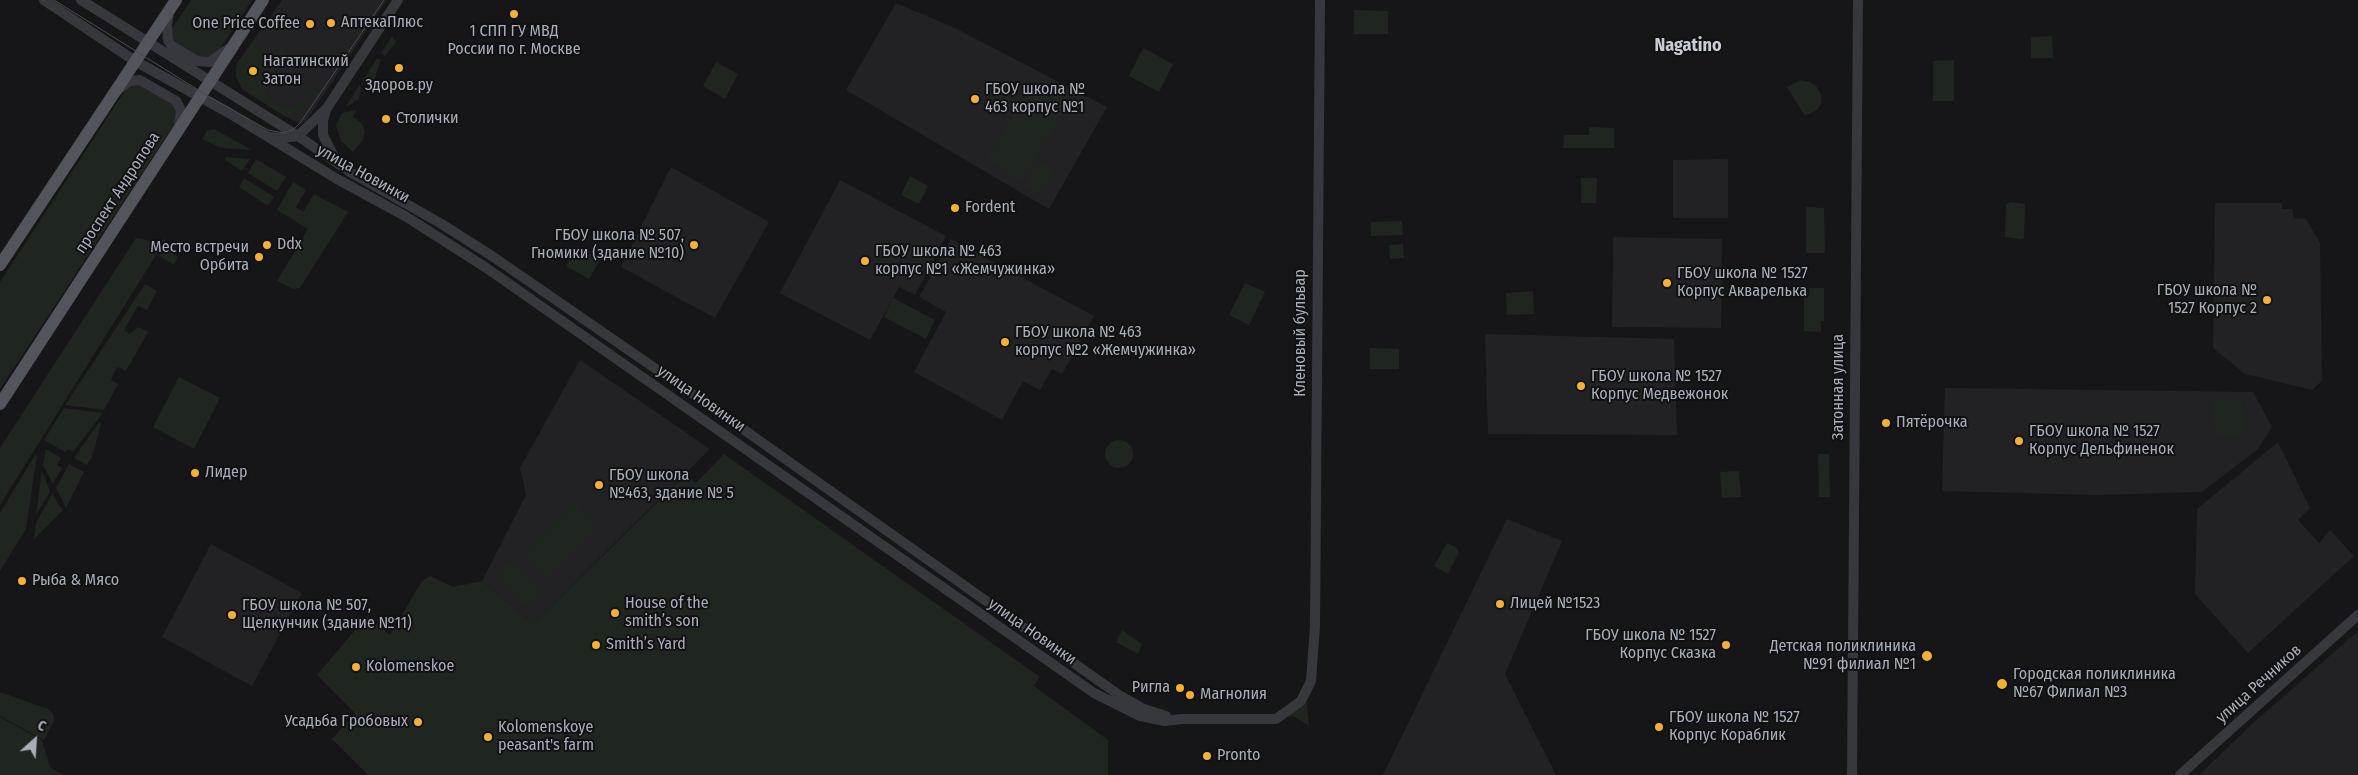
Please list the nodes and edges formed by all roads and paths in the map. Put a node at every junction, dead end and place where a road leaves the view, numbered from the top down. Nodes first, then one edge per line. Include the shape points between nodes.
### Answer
1 (44, 0) edge
2 (81, 0) edge
3 (263, 0) edge
4 (398, 0) edge
5 (1320, 0) edge
6 (1858, 0) edge
7 (175, 2) edge
8 (238, 40) junction
9 (149, 41) junction
10 (135, 61) junction
11 (212, 81) junction
12 (113, 94) junction
13 (200, 98) junction
14 (326, 108) junction
15 (176, 135) junction
16 (267, 136) junction
17 (298, 136) junction
18 (339, 164) junction
19 (0, 265) edge
20 (587, 321) junction
21 (580, 332) junction
22 (0, 404) edge
23 (2358, 615) edge
24 (1313, 666) joint
25 (1182, 719) junction
26 (1852, 775) edge
27 (2180, 775) edge

1 - 10 street, улица Новинки
2 - 9 street, улица Новинки
3 - 8 main road, проспект Андропова
4 - 14 street
5 - 24 street, Кленовый бульвар
6 - 26 street, Затонная улица
7 - 8 street via 166,24 168,40 197,61 210,62
7 - 9 main road
8 - 11 main road, проспект Андропова
9 - 10 main road
9 - 11 street, улица Новинки
10 - 12 main road
10 - 13 street, улица Новинки
11 - 13 main road, проспект Андропова
11 - 17 street, улица Новинки
12 - 15 street via 130,81 140,80 176,101 181,117
12 - 19 main road
13 - 15 main road, проспект Андропова
13 - 16 street, улица Новинки
14 - 17 street
14 - 18 street via 323,135
15 - 22 main road, проспект Андропова
16 - 17 street
16 - 21 street, улица Новинки via 336,179 406,216
17 - 18 street, улица Новинки
18 - 20 street, улица Новинки via 440,223
20 - 21 street
20 - 25 street, улица Новинки via 1119,695 1154,713
21 - 25 street, улица Новинки via 1094,693 1140,716 1165,721
23 - 27 street, улица Речников
24 - 25 street, улица Новинки via 1311,681 1301,702 1276,719

